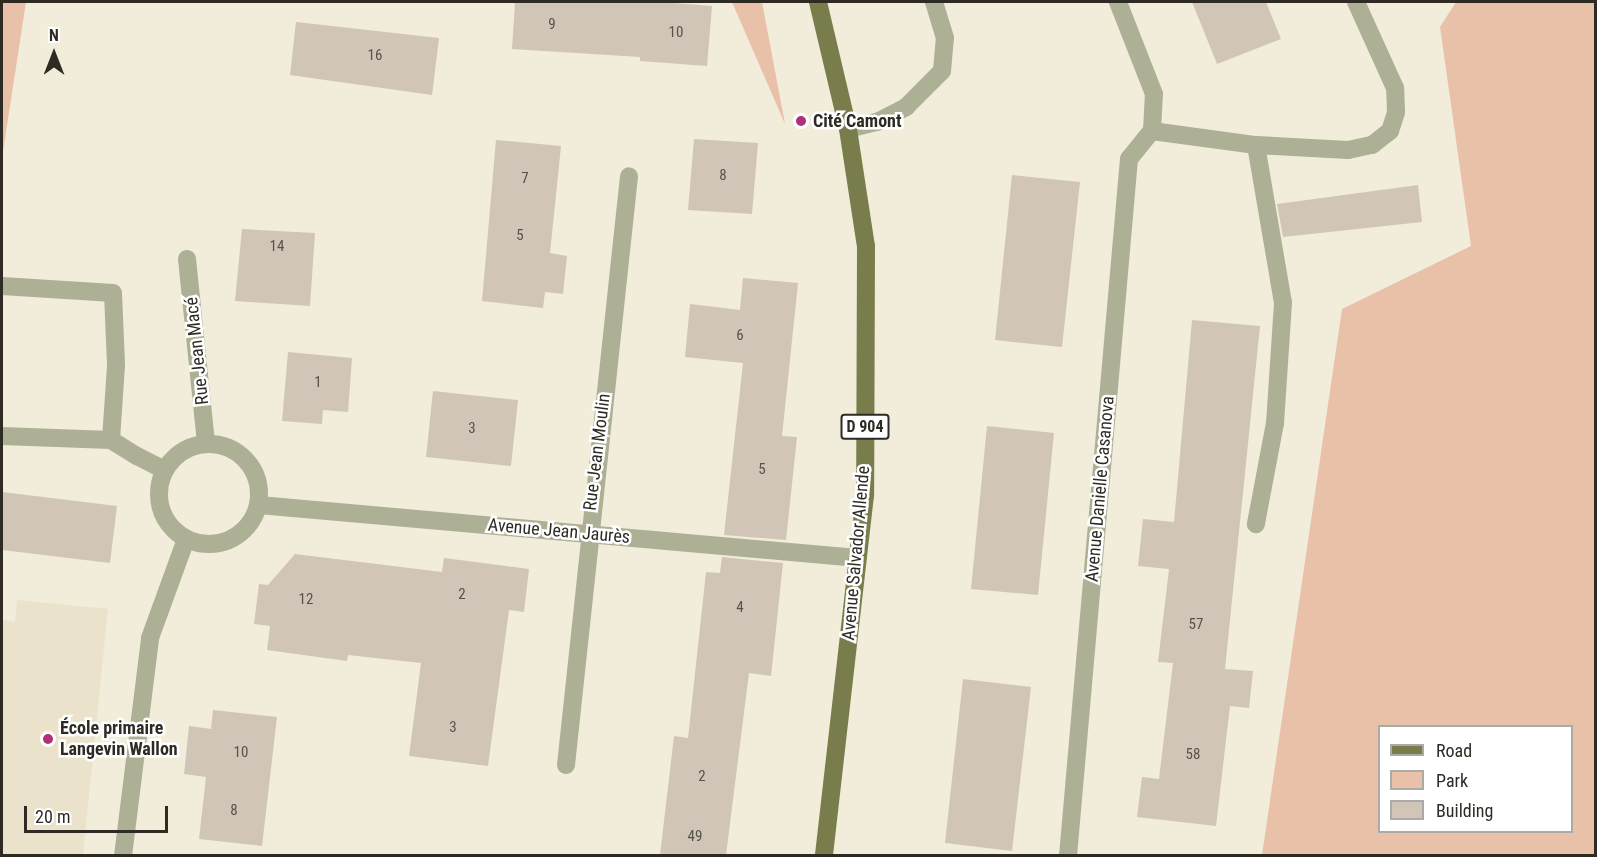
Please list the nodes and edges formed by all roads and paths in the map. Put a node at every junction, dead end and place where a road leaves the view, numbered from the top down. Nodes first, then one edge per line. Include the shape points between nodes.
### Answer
1 (818, 2) edge
2 (934, 2) edge
3 (1118, 2) edge
4 (1356, 2) edge
5 (848, 129) junction
6 (1152, 131) junction
7 (1256, 145) junction
8 (629, 176) dead end
9 (187, 259) dead end
10 (2, 286) edge
11 (2, 436) edge
12 (111, 440) junction
13 (206, 443) junction
14 (164, 470) junction
15 (259, 505) junction
16 (1256, 524) dead end
17 (588, 534) junction
18 (186, 539) junction
19 (858, 558) junction
20 (566, 765) dead end
21 (123, 855) edge
22 (825, 855) edge
23 (1068, 855) edge

1 - 5 main road, Avenue Salvador Allende / D 904
2 - 5 street via 945,38 942,71 906,107 877,122
3 - 6 street via 1154,94
4 - 7 street via 1395,88 1396,112 1390,131 1372,145 1348,150
5 - 19 main road, Avenue Salvador Allende / D 904 via 866,246 865,495
6 - 7 street
6 - 23 street, Avenue Danielle Casanova via 1129,159
7 - 16 street via 1283,303 1275,423
8 - 17 street, Rue Jean Moulin
9 - 13 street, Rue Jean Macé
10 - 12 street via 113,293 116,366
11 - 12 street
12 - 14 street
13 - 14 street via 189,447
13 - 15 street via 225,445 254,468 260,487
14 - 18 street via 159,489 161,509 170,526
15 - 17 street, Avenue Jean Jaurès
15 - 18 street via 249,526 231,540 208,545
17 - 19 street, Avenue Jean Jaurès
17 - 20 street, Rue Jean Moulin
18 - 21 street via 150,638
19 - 22 main road, Avenue Salvador Allende / D 904

